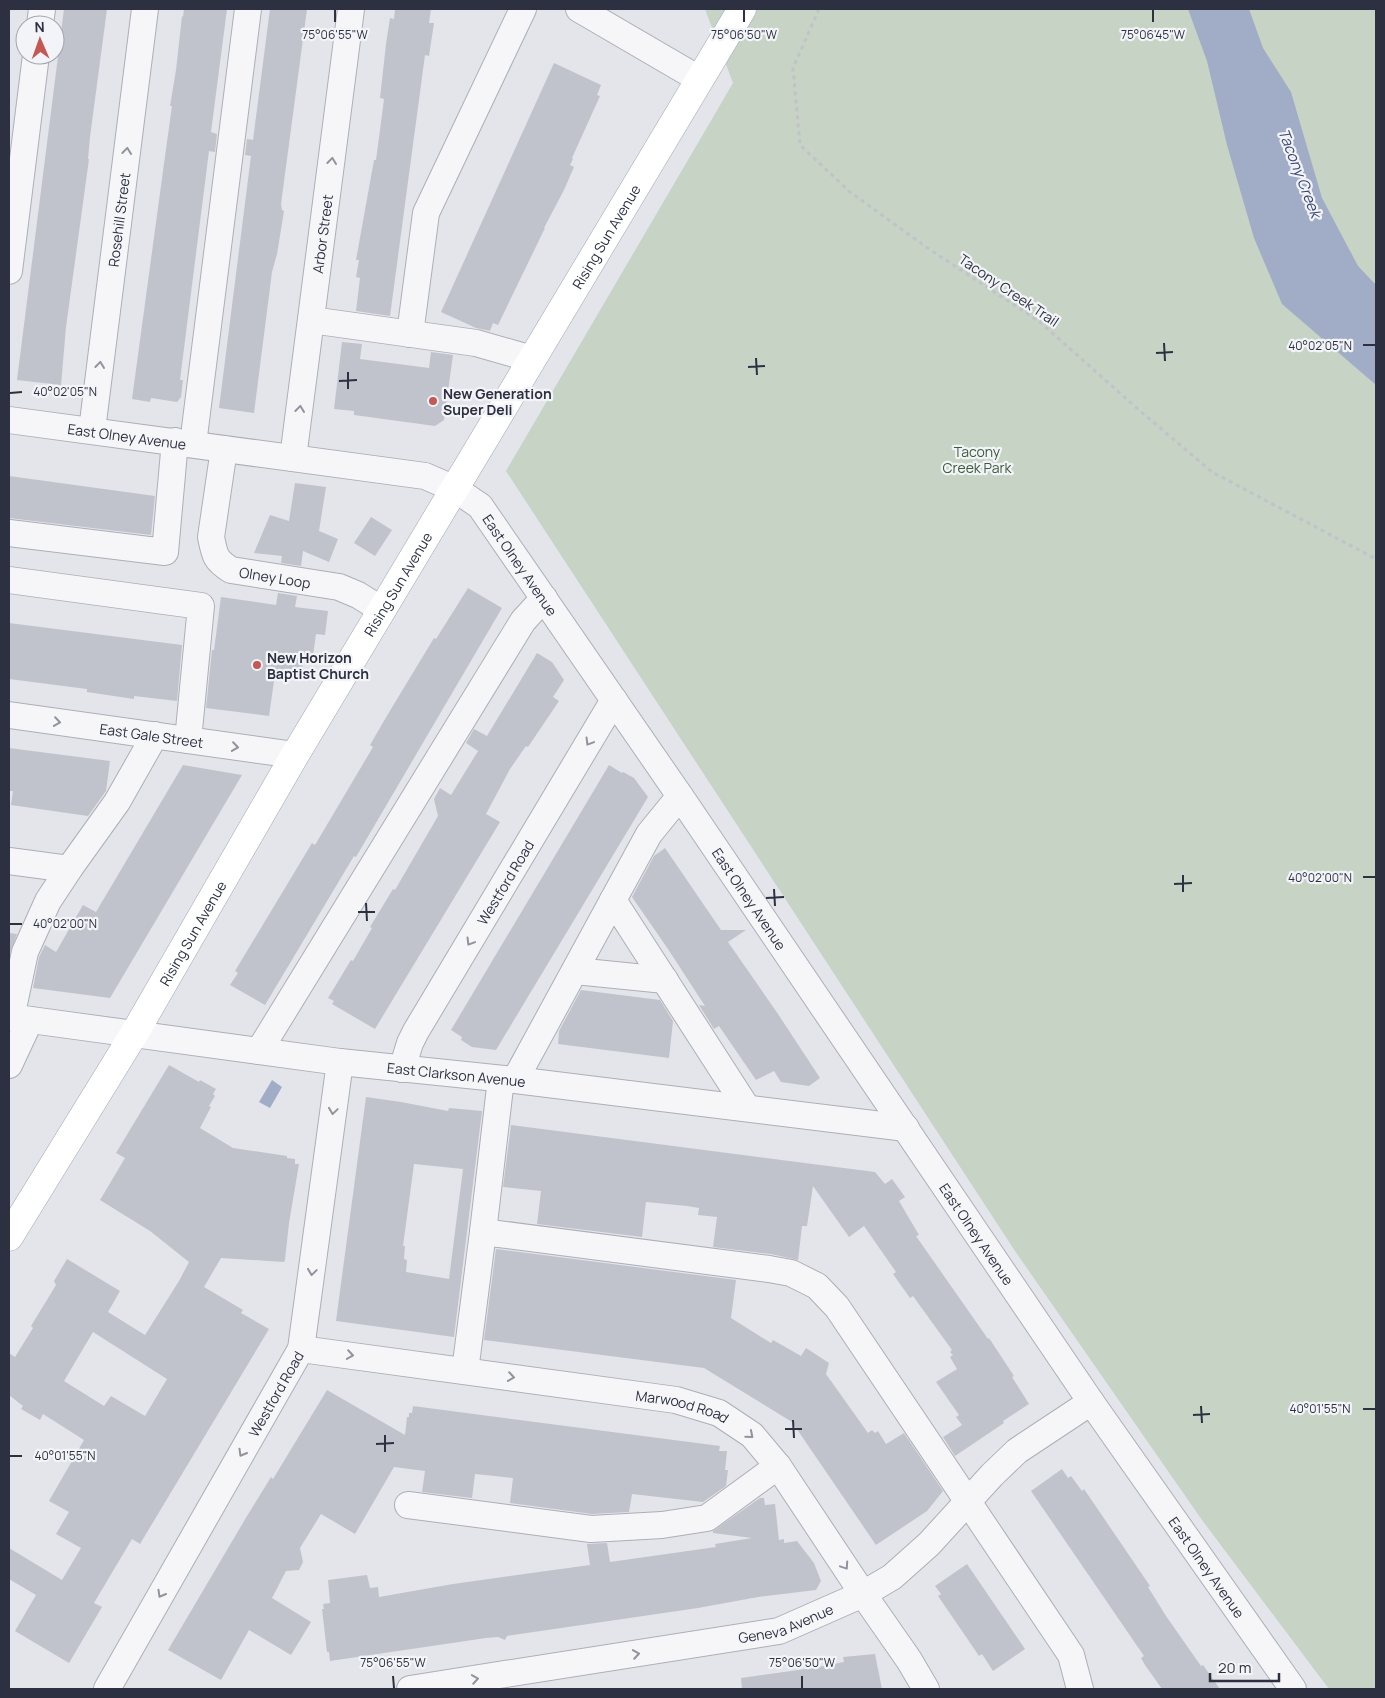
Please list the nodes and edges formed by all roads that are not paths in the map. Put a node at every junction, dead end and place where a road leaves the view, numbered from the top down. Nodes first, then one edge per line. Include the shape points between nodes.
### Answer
1 (145, 9) edge
2 (248, 9) edge
3 (351, 9) edge
4 (524, 9) edge
5 (578, 9) edge
6 (742, 9) edge
7 (35, 65) edge
8 (699, 79) junction
9 (9, 271) edge
10 (311, 320) junction
11 (410, 334) junction
12 (532, 359) junction
13 (9, 420) edge
14 (92, 430) junction
15 (184, 442) junction
16 (224, 449) junction
17 (293, 458) junction
18 (455, 489) junction
19 (9, 533) edge
20 (9, 580) edge
21 (544, 598) junction
22 (382, 610) junction
23 (614, 700) junction
24 (9, 715) edge
25 (155, 735) junction
26 (188, 740) junction
27 (295, 755) junction
28 (680, 796) junction
29 (9, 861) edge
30 (69, 868) junction
31 (613, 900) junction
32 (575, 971) junction
33 (665, 980) junction
34 (17, 1018) edge
35 (134, 1034) junction
36 (259, 1051) junction
37 (340, 1062) junction
38 (9, 1065) edge
39 (402, 1069) junction
40 (508, 1080) junction
41 (747, 1108) junction
42 (906, 1128) junction
43 (483, 1232) junction
44 (9, 1238) edge
45 (301, 1349) junction
46 (464, 1371) junction
47 (1092, 1402) junction
48 (778, 1466) junction
49 (968, 1501) junction
50 (408, 1505) dead end
51 (863, 1594) junction
52 (107, 1689) edge
53 (410, 1689) edge
54 (926, 1689) edge
55 (1081, 1689) edge
56 (1293, 1689) edge

14 -> 1 street, Rosehill Street
2 - 15 street
10 -> 3 street, Arbor Street
4 - 11 street via 426,213
5 - 8 street
6 - 8 main road, Rising Sun Avenue
7 - 9 street
8 - 12 main road, Rising Sun Avenue
10 - 11 street
17 -> 10 street, Arbor Street
11 - 12 street via 476,343
12 - 18 main road, Rising Sun Avenue
13 - 14 street, East Olney Avenue
14 - 15 street, East Olney Avenue
15 - 16 street, East Olney Avenue
15 - 19 street via 165,552
16 - 17 street, East Olney Avenue
16 - 22 street, Olney Loop via 211,537 219,563 231,570 339,587 358,594
17 - 18 street, East Olney Avenue via 425,476
18 - 21 street, East Olney Avenue via 480,506
18 - 22 main road, Rising Sun Avenue
20 - 26 street via 201,606
21 - 23 street, East Olney Avenue
21 - 36 street via 523,621
22 - 27 main road, Rising Sun Avenue
23 - 28 street, East Olney Avenue
23 -> 39 street, Westford Road via 416,1031
24 -> 25 street, East Gale Street
25 - 26 street, East Gale Street
25 - 30 street via 117,802
26 -> 27 street, East Gale Street
27 - 35 main road, Rising Sun Avenue
28 - 31 street via 649,834
28 - 42 street, East Olney Avenue
29 - 30 street
30 - 34 street via 48,901 25,952
31 - 32 street
31 - 33 street
32 - 33 street
32 - 40 street
33 - 41 street
34 - 35 street, East Clarkson Avenue
34 - 38 street
35 - 36 street, East Clarkson Avenue
35 - 44 main road, Rising Sun Avenue
36 - 37 street, East Clarkson Avenue
37 - 39 street, East Clarkson Avenue
37 -> 45 street, Westford Road
39 - 40 street, East Clarkson Avenue
40 - 41 street, East Clarkson Avenue
40 - 43 street
41 - 42 street, East Clarkson Avenue
42 - 47 street, East Olney Avenue
43 - 46 street
43 - 49 street via 769,1269 791,1273 817,1286 837,1307
45 -> 46 street, Marwood Road
45 -> 52 street, Westford Road
46 -> 48 street, Marwood Road via 684,1402 718,1413 752,1435
47 - 49 street, Geneva Avenue via 1017,1451
47 - 56 street, East Olney Avenue
48 - 50 street via 708,1518 662,1525 591,1529
48 -> 51 street, Marwood Road
49 - 51 street, Geneva Avenue via 929,1544 892,1577
49 - 55 street via 1071,1655
53 -> 51 street, Geneva Avenue via 779,1632
51 - 54 street, Marwood Road

